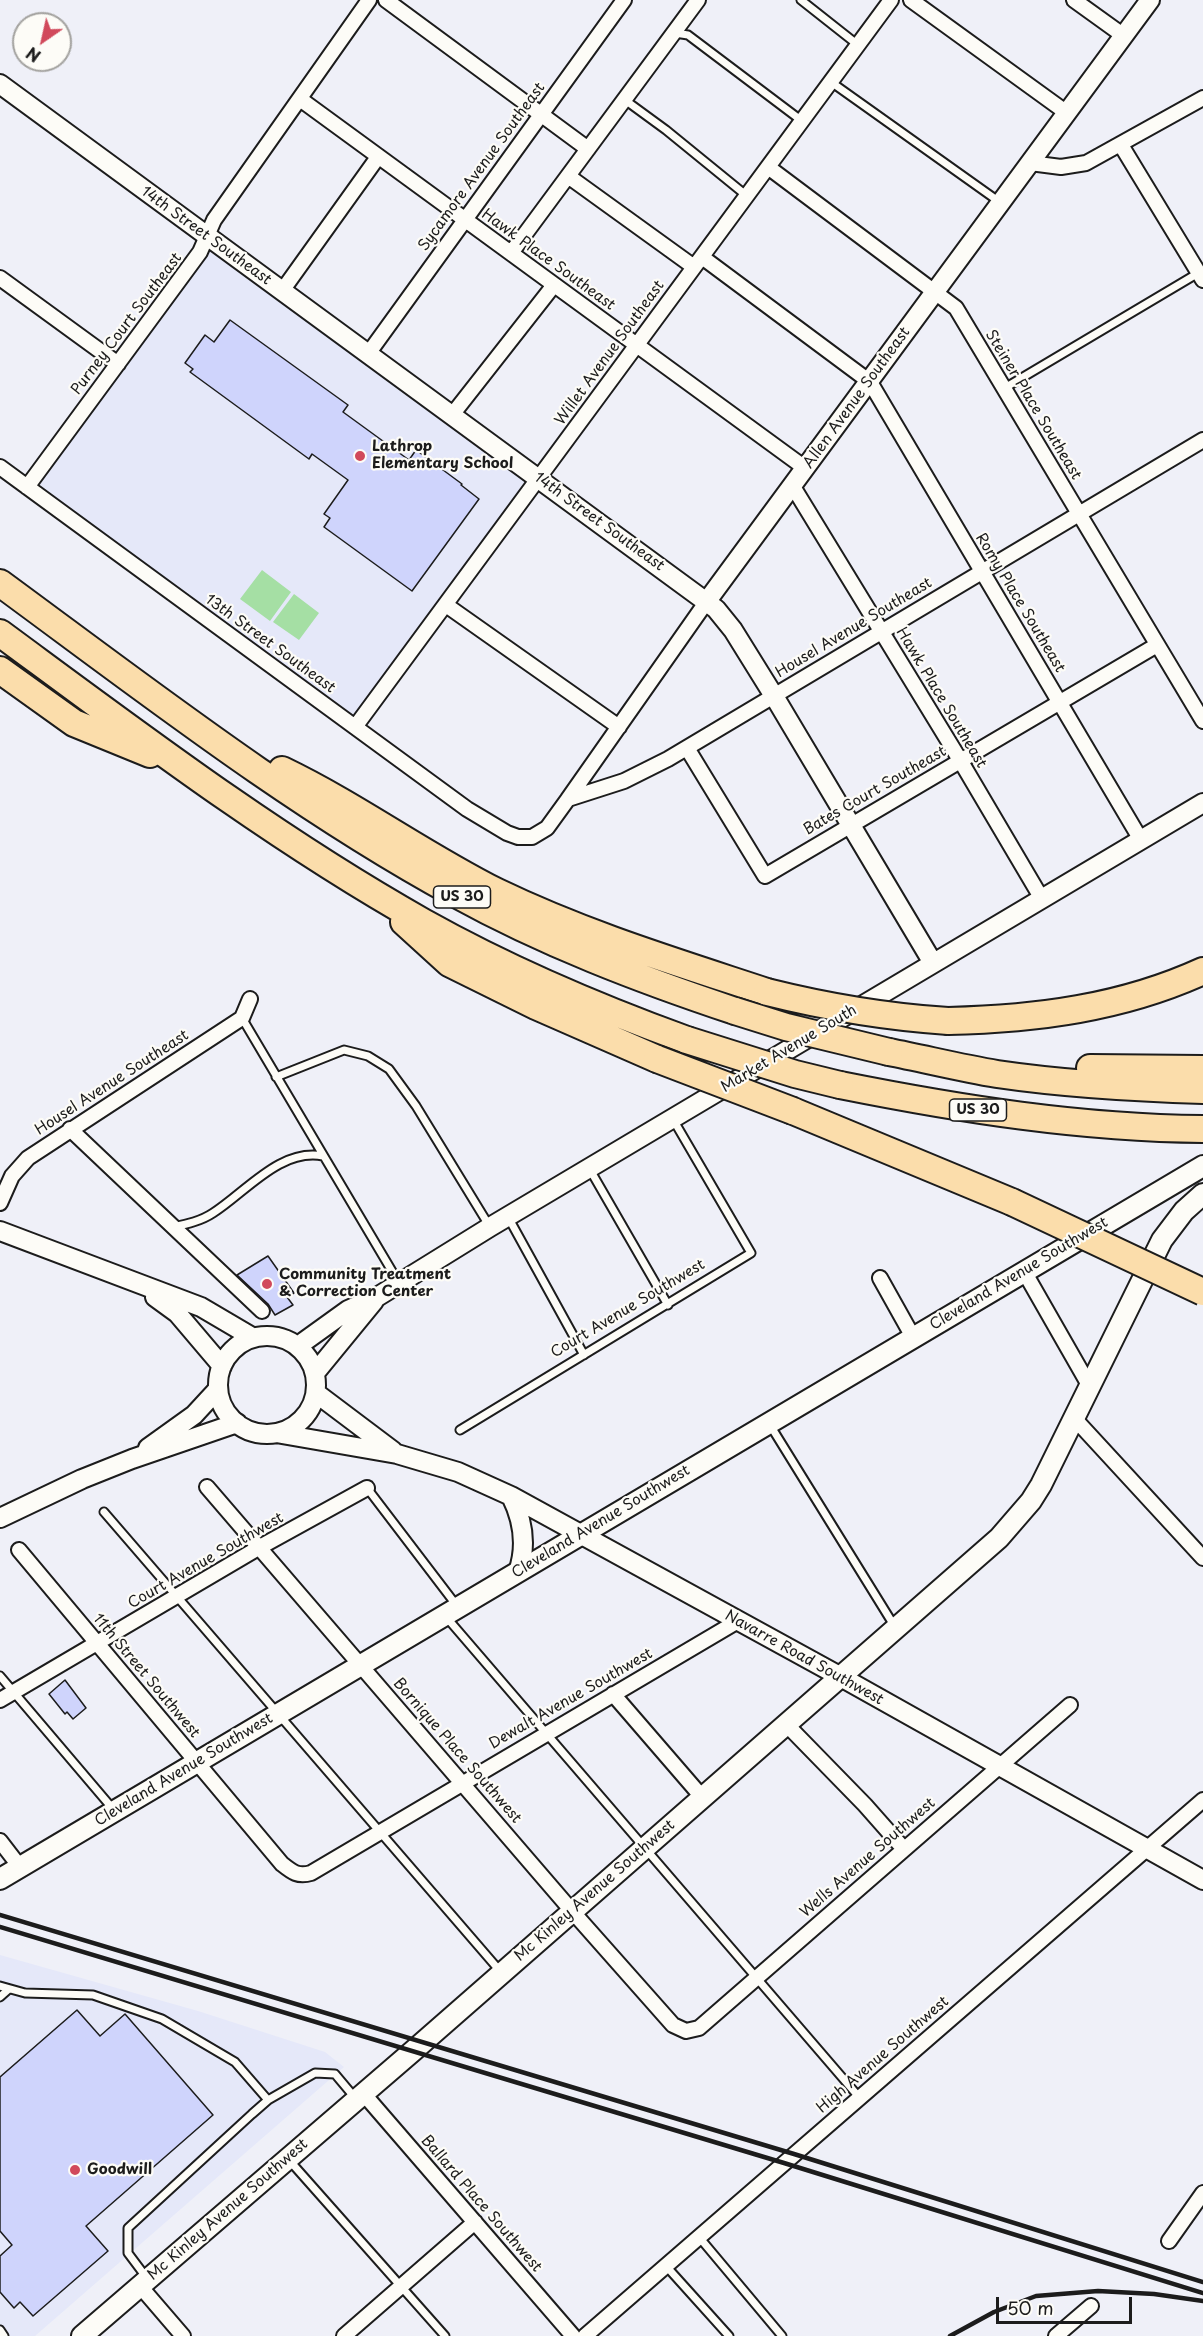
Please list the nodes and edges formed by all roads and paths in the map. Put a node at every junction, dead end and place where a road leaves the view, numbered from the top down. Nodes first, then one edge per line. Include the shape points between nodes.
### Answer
1 (369, 0) edge
2 (386, 0) edge
3 (624, 0) edge
4 (699, 0) edge
5 (801, 0) edge
6 (891, 0) edge
7 (911, 0) edge
8 (1074, 0) edge
9 (1150, 0) edge
10 (674, 33) junction
11 (1124, 36) junction
12 (858, 45) junction
13 (831, 82) junction
14 (0, 84) edge
15 (1203, 98) edge
16 (300, 99) junction
17 (625, 100) junction
18 (1067, 113) junction
19 (541, 114) junction
20 (802, 121) junction
21 (1121, 145) junction
22 (588, 149) junction
23 (378, 157) junction
24 (1030, 164) junction
25 (768, 167) junction
26 (568, 176) junction
27 (747, 195) junction
28 (1000, 203) junction
29 (464, 219) junction
30 (207, 237) junction
31 (511, 253) junction
32 (698, 262) junction
33 (1202, 274) edge
34 (0, 278) edge
35 (554, 285) junction
36 (282, 291) junction
37 (935, 291) junction
38 (636, 345) junction
39 (368, 354) junction
40 (118, 364) junction
41 (870, 382) junction
42 (1003, 389) junction
43 (452, 415) junction
44 (1203, 440) edge
45 (0, 467) edge
46 (805, 468) junction
47 (538, 478) junction
48 (792, 485) junction
49 (27, 487) junction
50 (1080, 514) junction
51 (982, 572) junction
52 (0, 584) edge
53 (707, 601) junction
54 (446, 605) junction
55 (882, 632) junction
56 (0, 633) edge
57 (1157, 645) junction
58 (0, 670) edge
59 (774, 696) junction
60 (1059, 702) junction
61 (1203, 721) edge
62 (356, 727) junction
63 (619, 727) junction
64 (212, 736) junction
65 (687, 748) junction
66 (960, 760) junction
67 (189, 770) junction
68 (568, 799) junction
69 (1203, 803) edge
70 (850, 825) junction
71 (1141, 840) junction
72 (371, 891) junction
73 (1042, 899) junction
74 (933, 963) junction
75 (1203, 970) edge
76 (250, 999) dead end
77 (242, 1018) junction
78 (1203, 1069) edge
79 (276, 1077) junction
80 (1139, 1079) junction
81 (1203, 1090) edge
82 (672, 1118) junction
83 (70, 1129) junction
84 (1203, 1129) edge
85 (323, 1156) junction
86 (1203, 1166) edge
87 (589, 1168) junction
88 (1203, 1194) edge
89 (0, 1203) edge
90 (508, 1217) junction
91 (173, 1227) junction
92 (490, 1227) junction
93 (0, 1231) edge
94 (1024, 1273) junction
95 (880, 1278) dead end
96 (137, 1283) junction
97 (399, 1283) junction
98 (1203, 1292) edge
99 (377, 1297) junction
100 (668, 1305) junction
101 (262, 1311) dead end
102 (252, 1337) junction
103 (913, 1337) junction
104 (298, 1346) junction
105 (584, 1355) junction
106 (222, 1366) junction
107 (315, 1373) junction
108 (1089, 1385) junction
109 (218, 1389) junction
110 (316, 1393) junction
111 (1074, 1418) junction
112 (768, 1423) junction
113 (237, 1424) junction
114 (460, 1430) dead end
115 (276, 1433) junction
116 (397, 1454) junction
117 (132, 1459) junction
118 (207, 1487) dead end
119 (367, 1488) joint
120 (511, 1496) junction
121 (104, 1512) dead end
122 (0, 1518) edge
123 (581, 1534) junction
124 (260, 1547) junction
125 (19, 1550) dead end
126 (1203, 1558) edge
127 (518, 1572) junction
128 (177, 1597) junction
129 (452, 1612) junction
130 (738, 1621) junction
131 (896, 1629) junction
132 (97, 1643) junction
133 (361, 1665) junction
134 (0, 1676) edge
135 (842, 1677) junction
136 (13, 1692) junction
137 (613, 1694) junction
138 (0, 1700) edge
139 (1070, 1705) dead end
140 (279, 1714) junction
141 (786, 1724) junction
142 (545, 1733) junction
143 (197, 1763) junction
144 (999, 1767) junction
145 (462, 1782) junction
146 (702, 1797) junction
147 (1203, 1800) edge
148 (115, 1811) junction
149 (380, 1831) junction
150 (0, 1841) edge
151 (644, 1848) junction
152 (903, 1848) junction
153 (1147, 1849) junction
154 (20, 1867) junction
155 (297, 1874) joint
156 (0, 1879) edge
157 (1203, 1880) edge
158 (572, 1911) junction
159 (501, 1972) junction
160 (756, 1977) junction
161 (0, 1986) edge
162 (9, 1989) junction
163 (0, 1997) edge
164 (686, 2031) joint
165 (359, 2096) junction
166 (859, 2097) junction
167 (268, 2100) junction
168 (287, 2158) junction
169 (1203, 2193) edge
170 (475, 2222) junction
171 (699, 2237) junction
172 (1169, 2241) dead end
173 (666, 2266) junction
174 (144, 2282) junction
175 (401, 2287) junction
176 (1091, 2306) dead end
177 (0, 2330) edge
178 (4, 2336) edge
179 (82, 2336) edge
180 (183, 2336) edge
181 (344, 2336) edge
182 (445, 2336) edge
183 (573, 2336) edge
184 (585, 2336) edge
185 (729, 2336) edge
186 (782, 2336) edge
187 (1056, 2336) edge

1 - 16 street, Purney Court Southeast
2 - 19 street
3 - 19 street, Sycamore Avenue Southeast
4 - 10 street
5 - 12 lane
6 - 12 street, Willet Avenue Southeast
7 - 18 street
8 - 11 street
9 - 11 street, Allen Avenue Southeast
10 - 17 street
10 - 20 lane via 688,35
11 - 18 street, Allen Avenue Southeast
12 - 13 street, Willet Avenue Southeast
13 - 20 street, Willet Avenue Southeast
13 - 28 lane
14 - 30 street, 14th Street Southeast
15 - 21 street
16 - 23 street, Hawk Place Southeast
16 - 30 street, Purney Court Southeast via 214,220
17 - 22 street
17 - 27 lane
18 - 24 street, Allen Avenue Southeast
19 - 22 street
19 - 29 street, Sycamore Avenue Southeast
20 - 25 street, Willet Avenue Southeast
21 - 24 street via 1069,167
21 - 33 street
22 - 26 street
23 - 29 street, Hawk Place Southeast
23 - 36 street
24 - 28 street, Allen Avenue Southeast
25 - 27 street, Willet Avenue Southeast
25 - 37 street, Steiner Place Southeast
26 - 31 street
26 - 32 street
27 - 32 street, Willet Avenue Southeast
28 - 37 street, Allen Avenue Southeast
29 - 31 street, Hawk Place Southeast
29 - 39 street, Sycamore Avenue Southeast
30 - 36 street, 14th Street Southeast
30 - 40 street, Purney Court Southeast via 201,252
31 - 35 street, Hawk Place Southeast
32 - 38 street, Willet Avenue Southeast
32 - 41 street
33 - 42 lane
34 - 40 street
35 - 38 street, Hawk Place Southeast
35 - 43 street
36 - 39 street, 14th Street Southeast
37 - 41 street, Allen Avenue Southeast
37 - 42 street, Steiner Place Southeast via 956,308
38 - 46 street, Hawk Place Southeast
38 - 47 street, Willet Avenue Southeast
39 - 43 street, 14th Street Southeast
40 - 49 street, Purney Court Southeast
41 - 46 street, Allen Avenue Southeast
41 - 51 street, Romy Place Southeast
42 - 50 street, Steiner Place Southeast
43 - 47 street, 14th Street Southeast
44 - 50 street, Housel Avenue Southeast
45 - 49 street, 13th Street Southeast
46 - 48 street, Allen Avenue Southeast
47 - 53 street, 14th Street Southeast
47 - 54 street, Willet Avenue Southeast
48 - 53 street, Allen Avenue Southeast
48 - 55 street, Hawk Place Southeast
49 - 62 street, 13th Street Southeast
50 - 51 street, Housel Avenue Southeast
50 - 57 street, Steiner Place Southeast
51 - 55 street, Housel Avenue Southeast
51 - 60 street, Romy Place Southeast
52 - 64 highway, US 30
53 - 59 street, 14th Street Southeast via 730,625
53 - 63 street, Allen Avenue Southeast
54 - 62 street, Willet Avenue Southeast
54 - 63 street
55 - 59 street, Housel Avenue Southeast
55 - 66 street, Hawk Place Southeast
56 - 67 highway, US 30
57 - 60 street, Bates Court Southeast
57 - 61 street, Steiner Place Southeast
58 - 67 highway via 74,723
59 - 65 street, Housel Avenue Southeast
59 - 70 street, 14th Street Southeast
60 - 66 street, Bates Court Southeast
60 - 71 street, Romy Place Southeast
62 - 68 street, 13th Street Southeast via 507,833 525,838 536,836
63 - 68 street, Allen Avenue Southeast
64 - 75 highway, bridge via 324,790 432,857 557,919 767,992 868,1014 948,1021 1027,1018 1069,1012 1155,990
64 - 80 highway, US 30, bridge via 354,833 457,894 506,920 657,985 786,1027 931,1061 994,1059
65 - 68 street, Housel Avenue Southeast via 630,778
65 - 70 street, Bates Court Southeast via 765,876
66 - 70 street, Bates Court Southeast
66 - 73 street, Hawk Place Southeast
67 - 72 highway, US 30
69 - 71 street, Market Avenue South
70 - 74 street, 14th Street Southeast
71 - 73 street, Market Avenue South
72 - 84 highway, US 30, bridge via 423,922 586,1001 687,1040 795,1074 1001,1113
72 - 98 highway, bridge via 449,963 536,1006 1012,1202
73 - 74 street, Market Avenue South
74 - 82 street, Market Avenue South
76 - 77 street
77 - 79 lane
77 - 83 street, Housel Avenue Southeast
78 - 80 highway
79 - 85 lane
79 - 92 lane via 344,1050 368,1056 389,1070 416,1106
80 - 81 highway
82 - 87 street, Market Avenue South
82 - 100 lane, Court Avenue Southwest via 751,1253
83 - 89 street, Housel Avenue Southeast via 21,1164 9,1179
83 - 91 street
85 - 91 lane via 305,1155 286,1161 213,1214
85 - 97 lane
86 - 94 main road, Cleveland Avenue Southwest
87 - 90 street, Market Avenue South
87 - 100 lane
88 - 108 main road, Mc Kinley Avenue Southwest via 1162,1240
90 - 92 street, Market Avenue South
90 - 105 lane
91 - 101 street
92 - 97 street, Market Avenue South
93 - 96 street
94 - 103 main road, Cleveland Avenue Southwest
94 - 108 street
95 - 103 street
96 - 102 street via 201,1307
96 - 106 street via 177,1313
97 - 99 street, Market Avenue South
99 - 104 street, Market Avenue South via 348,1311
99 - 107 street, Market Avenue South
100 - 105 lane, Court Avenue Southwest
102 - 104 street via 284,1338
102 - 106 street via 237,1345
103 - 112 main road, Cleveland Avenue Southwest
104 - 107 street
105 - 114 lane, Court Avenue Southwest
106 - 109 street
107 - 110 street
108 - 111 main road, Mc Kinley Avenue Southwest
109 - 113 street via 222,1405
109 - 117 street via 194,1415
110 - 115 street via 304,1418
110 - 116 street, Navarre Road Southwest
111 - 126 street
111 - 131 main road, Mc Kinley Avenue Southwest via 1041,1485 1016,1520
112 - 123 main road, Cleveland Avenue Southwest
112 - 131 lane
113 - 115 street via 260,1434
113 - 117 street
115 - 116 street, Navarre Road Southwest
116 - 120 street, Navarre Road Southwest via 458,1472
117 - 122 street
118 - 124 street, Bornique Place Southwest
119 - 124 street, Court Avenue Southwest
119 - 129 lane
120 - 123 street, Navarre Road Southwest
120 - 127 street via 524,1535
121 - 128 lane
123 - 127 main road, Cleveland Avenue Southwest
123 - 130 street, Navarre Road Southwest
124 - 128 street, Court Avenue Southwest
124 - 133 street, Bornique Place Southwest
125 - 132 street, 11th Street Southwest
127 - 129 main road, Cleveland Avenue Southwest
128 - 132 street, Court Avenue Southwest
128 - 140 lane
129 - 133 main road, Cleveland Avenue Southwest
129 - 142 lane
130 - 135 street, Navarre Road Southwest
130 - 137 street, Dewalt Avenue Southwest
131 - 135 main road, Mc Kinley Avenue Southwest
132 - 136 street, Court Avenue Southwest
132 - 143 street, 11th Street Southwest
133 - 140 main road, Cleveland Avenue Southwest
133 - 145 street, Bornique Place Southwest
134 - 136 lane
135 - 141 main road, Mc Kinley Avenue Southwest
135 - 144 street, Navarre Road Southwest
136 - 138 street, Court Avenue Southwest
136 - 148 lane
137 - 142 street, Dewalt Avenue Southwest
137 - 146 street
139 - 144 street, Wells Avenue Southwest
140 - 143 main road, Cleveland Avenue Southwest
140 - 149 lane
141 - 146 main road, Mc Kinley Avenue Southwest
141 - 152 street
142 - 145 street, Dewalt Avenue Southwest
142 - 151 lane
143 - 148 main road, Cleveland Avenue Southwest
143 - 155 street, 11th Street Southwest via 282,1864
144 - 152 street, Wells Avenue Southwest
144 - 153 street, Navarre Road Southwest
145 - 149 street, Dewalt Avenue Southwest
145 - 158 street, Bornique Place Southwest
146 - 151 main road, Mc Kinley Avenue Southwest
147 - 153 street, High Avenue Southwest
148 - 154 main road, Cleveland Avenue Southwest
149 - 155 street, Dewalt Avenue Southwest via 311,1873
149 - 159 lane
150 - 154 street
151 - 158 main road, Mc Kinley Avenue Southwest
151 - 160 lane
152 - 160 street, Wells Avenue Southwest
153 - 157 street, Navarre Road Southwest
153 - 166 street, High Avenue Southwest
154 - 156 main road, Cleveland Avenue Southwest
158 - 159 main road, Mc Kinley Avenue Southwest
158 - 164 street, Bornique Place Southwest via 673,2025
159 - 165 main road, Mc Kinley Avenue Southwest
160 - 164 street, Wells Avenue Southwest via 699,2028
160 - 166 lane
161 - 162 lane
162 - 163 lane
162 - 167 lane via 93,1995 162,2019 235,2062
165 - 167 lane via 335,2074 315,2073
165 - 168 main road, Mc Kinley Avenue Southwest
165 - 170 street, Ballard Place Southwest
166 - 171 street, High Avenue Southwest
167 - 174 lane via 128,2228 128,2253
168 - 174 main road, Mc Kinley Avenue Southwest
168 - 175 lane
169 - 172 street
170 - 175 street
170 - 183 street, Ballard Place Southwest
171 - 173 street, High Avenue Southwest
171 - 186 lane
173 - 184 street, High Avenue Southwest
173 - 185 lane
174 - 179 main road, Mc Kinley Avenue Southwest
174 - 180 street
175 - 181 street
175 - 182 lane
176 - 187 street
177 - 178 lane

